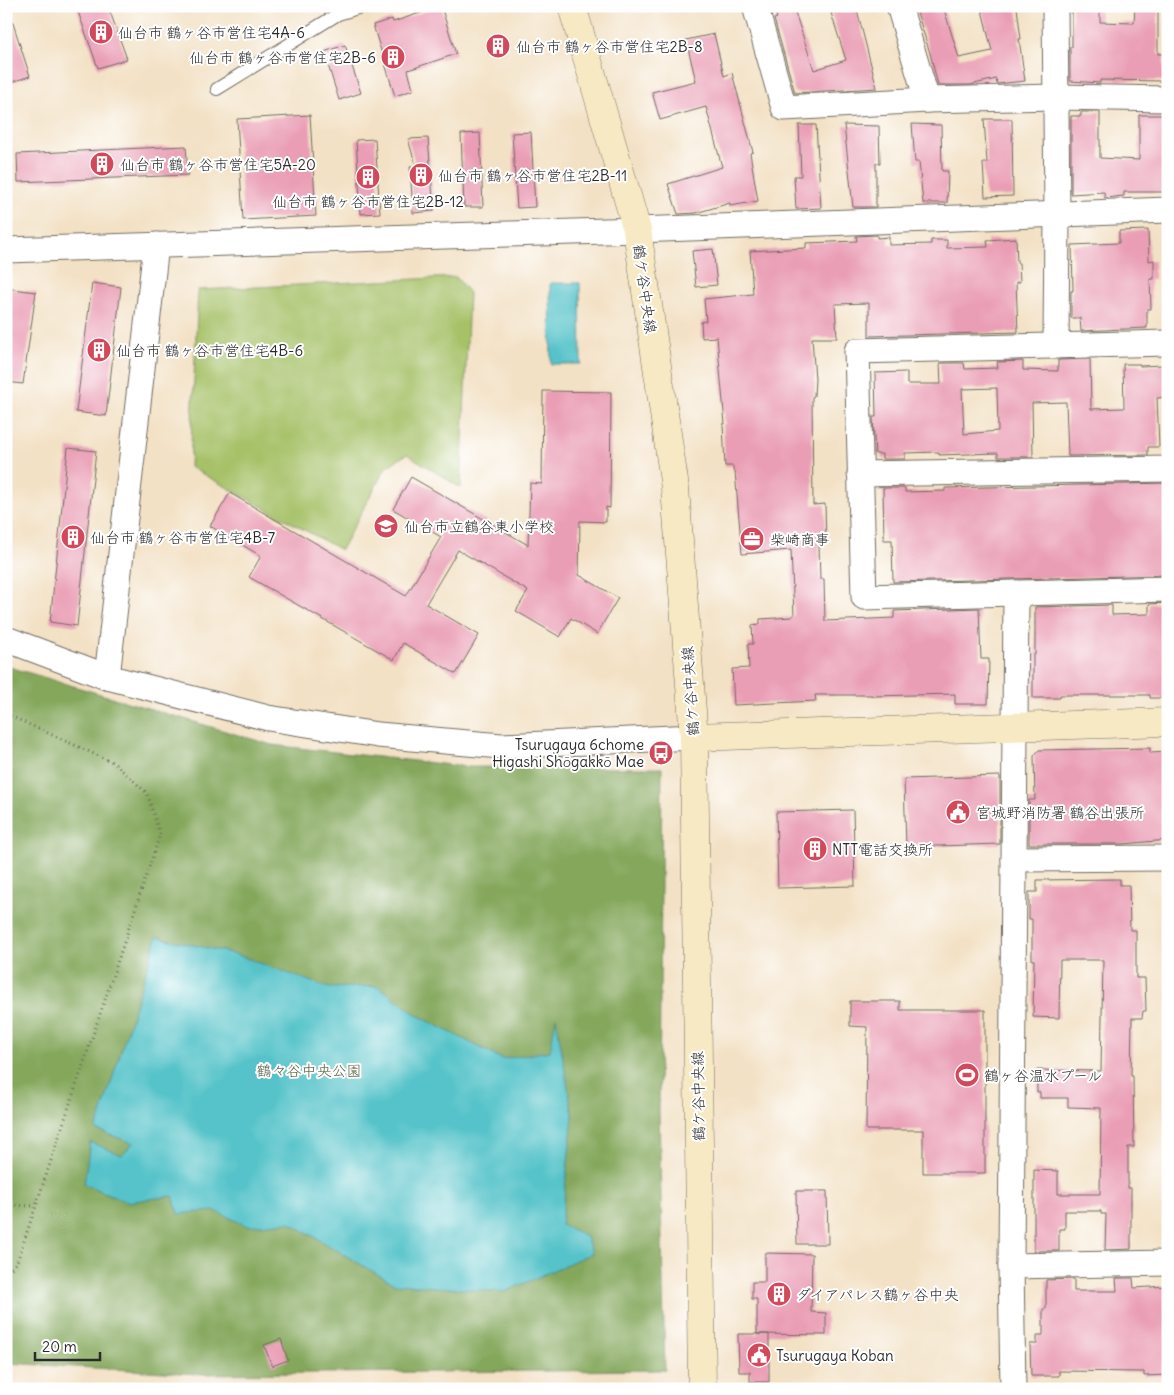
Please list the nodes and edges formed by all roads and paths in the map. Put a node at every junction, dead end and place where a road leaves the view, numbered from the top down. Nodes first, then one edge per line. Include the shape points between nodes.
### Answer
1 (364, 6) edge
2 (572, 6) edge
3 (755, 6) edge
4 (899, 6) edge
5 (1055, 6) edge
6 (217, 90) dead end
7 (1056, 97) junction
8 (1168, 99) edge
9 (927, 100) junction
10 (1168, 210) edge
11 (1057, 214) junction
12 (637, 230) junction
13 (156, 244) junction
14 (6, 250) edge
15 (1168, 343) edge
16 (1056, 346) junction
17 (1168, 469) edge
18 (860, 474) junction
19 (1168, 589) edge
20 (1016, 593) junction
21 (6, 639) edge
22 (107, 677) junction
23 (6, 714) edge
24 (1168, 722) edge
25 (1015, 726) junction
26 (694, 737) junction
27 (1168, 858) edge
28 (1014, 859) junction
29 (6, 1204) edge
30 (36, 1206) junction
31 (1168, 1264) edge
32 (1011, 1266) junction
33 (6, 1274) edge
34 (702, 1389) edge
35 (1013, 1389) edge

1 - 6 lane via 338,14
2 - 12 street, 鶴ケ谷中央線
3 - 9 street via 784,108
4 - 9 street
5 - 7 street
7 - 8 street
7 - 9 street
7 - 11 street
10 - 11 street
11 - 12 street
11 - 16 street
12 - 13 street
12 - 26 street, 鶴ケ谷中央線 via 675,488
13 - 14 street
13 - 22 street
15 - 16 street
16 - 18 street via 857,351
17 - 18 street
18 - 20 street via 864,597
19 - 20 street
20 - 25 street
21 - 22 street
22 - 26 street via 268,718 378,735 502,746
23 - 30 path via 114,763 147,794 160,835
24 - 25 street
25 - 26 street
25 - 28 street
26 - 34 street, 鶴ケ谷中央線
27 - 28 street
28 - 32 street
29 - 30 path
30 - 33 path via 17,1262
31 - 32 street
32 - 35 street

